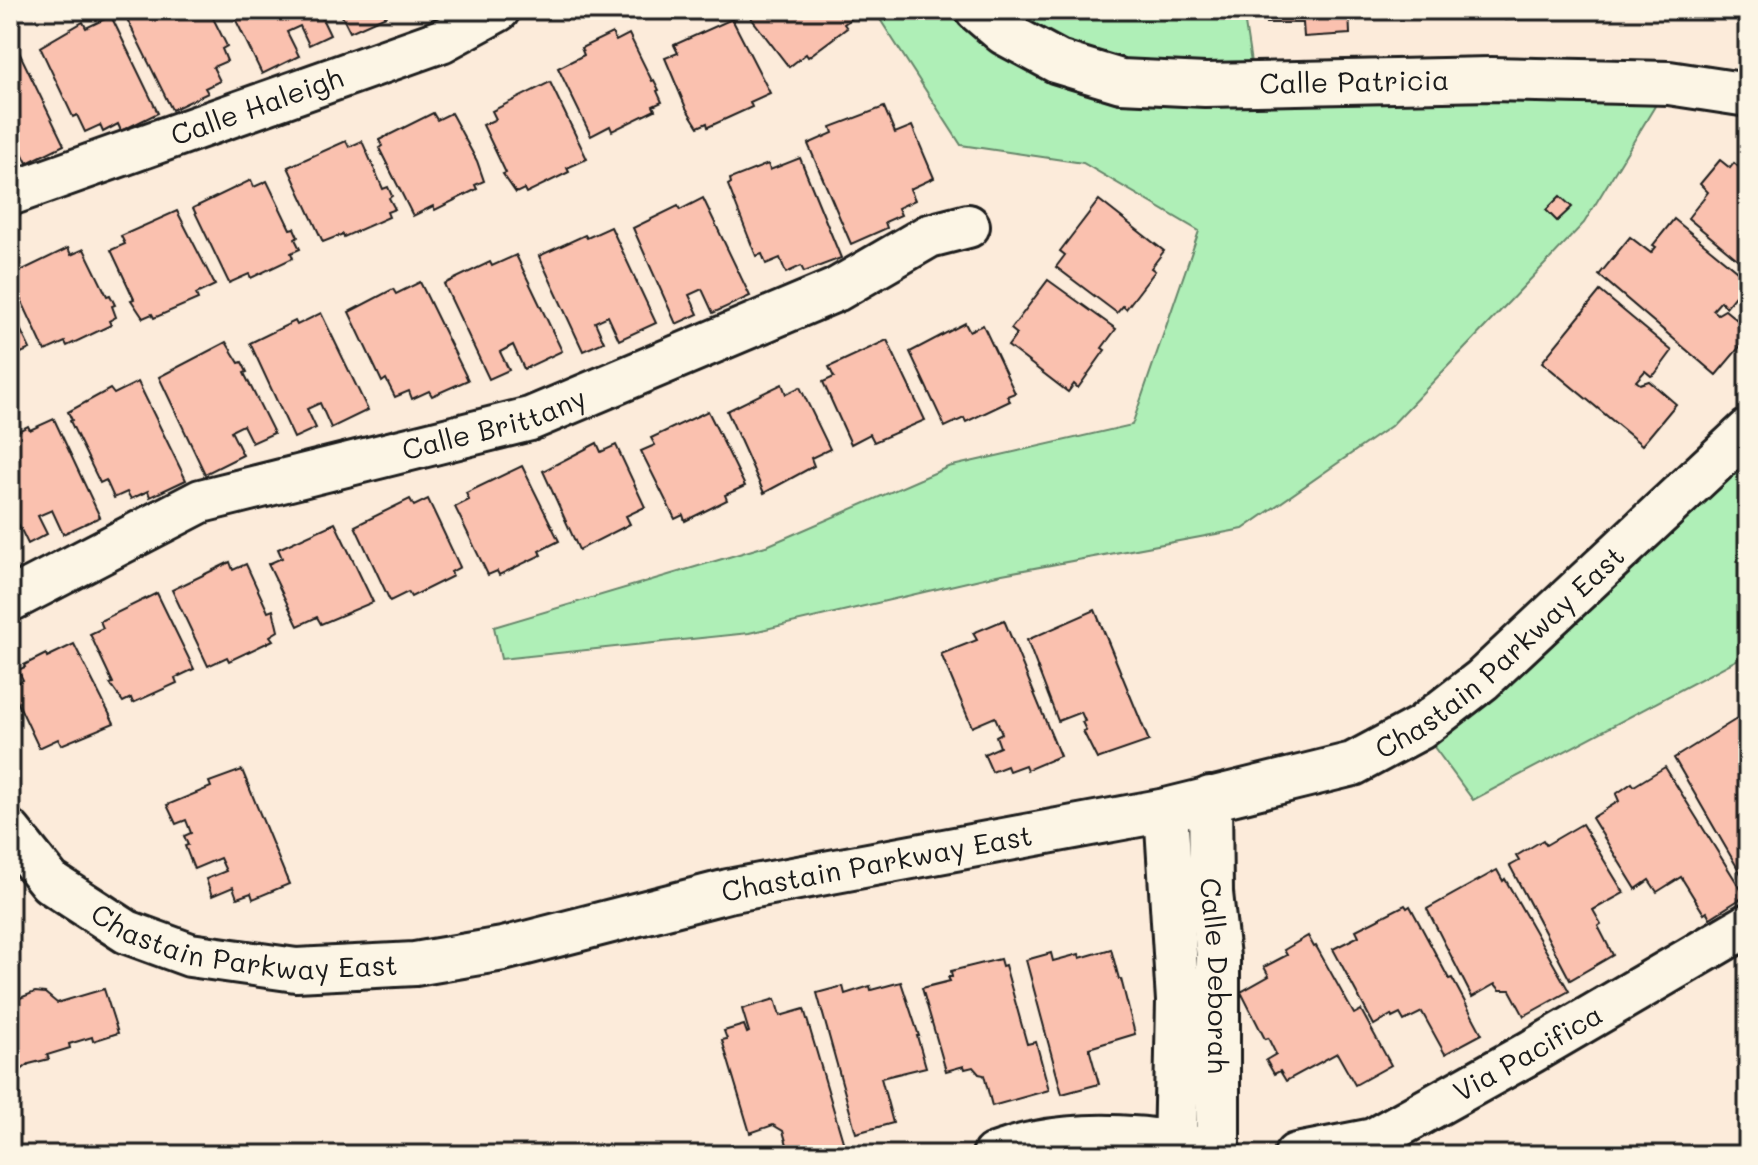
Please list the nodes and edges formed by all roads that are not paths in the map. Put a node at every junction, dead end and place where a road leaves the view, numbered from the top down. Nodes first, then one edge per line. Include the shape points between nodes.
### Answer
1 (498, 10) edge
2 (977, 10) edge
3 (1748, 95) edge
4 (10, 194) edge
5 (968, 226) dead end
6 (1748, 431) edge
7 (10, 600) edge
8 (1210, 798) junction
9 (1166, 810) junction
10 (10, 832) edge
11 (1748, 925) edge
12 (1175, 1148) edge
13 (994, 1155) edge
14 (1218, 1155) edge
15 (1296, 1155) edge

1 - 4 street, Calle Haleigh via 441,41
2 - 3 street, Calle Patricia via 1004,33 1058,62 1121,81 1205,85 1491,79 1669,83
5 - 7 street, Calle Brittany via 929,236 836,290 530,419 201,501
6 - 8 street, Chastain Parkway East via 1482,680 1420,728 1353,764
8 - 9 street, Chastain Parkway East
8 - 14 street, Calle Deborah via 1218,957
9 - 10 street, Chastain Parkway East via 728,891 503,949 415,964 296,970 190,955 127,932 50,882
9 - 12 street, Calle Deborah via 1178,1001
11 - 15 street, Via Pacifica via 1373,1140
12 - 13 street via 1114,1137 1036,1143
12 - 14 street

